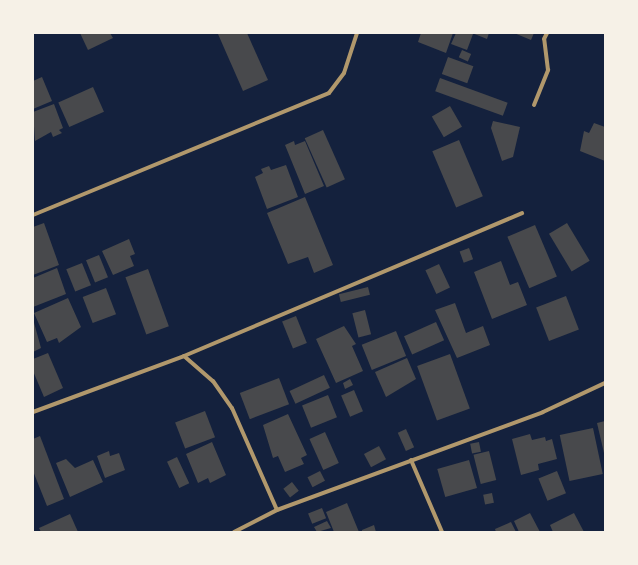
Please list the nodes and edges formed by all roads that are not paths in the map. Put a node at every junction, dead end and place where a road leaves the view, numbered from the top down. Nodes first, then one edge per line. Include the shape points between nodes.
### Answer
1 (357, 33) edge
2 (547, 33) edge
3 (534, 105) dead end
4 (522, 212) dead end
5 (33, 214) edge
6 (184, 356) junction
7 (605, 383) edge
8 (33, 412) edge
9 (412, 460) junction
10 (277, 510) junction
11 (234, 532) edge
12 (442, 532) edge

1 - 5 street via 344,73 329,93
2 - 3 street via 544,39 548,70
4 - 6 street
6 - 8 street
6 - 10 street via 213,381 232,408
7 - 9 street via 543,412
9 - 10 street
9 - 12 street
10 - 11 street

